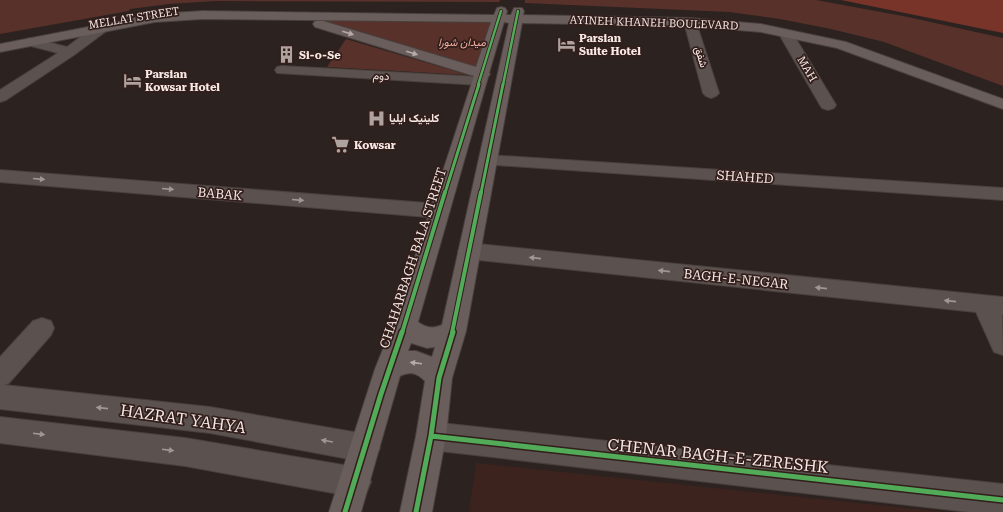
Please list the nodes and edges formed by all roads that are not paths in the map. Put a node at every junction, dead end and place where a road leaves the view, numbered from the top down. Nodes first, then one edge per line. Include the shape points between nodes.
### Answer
1 (297, 17) junction
2 (510, 17) junction
3 (690, 22) junction
4 (100, 29) junction
5 (786, 34) junction
6 (0, 41) edge
7 (32, 42) junction
8 (0, 48) edge
9 (69, 52) junction
10 (282, 70) dead end
11 (481, 78) junction
12 (711, 92) dead end
13 (1003, 96) edge
14 (0, 97) edge
15 (1003, 104) edge
16 (828, 105) dead end
17 (488, 160) junction
18 (0, 176) edge
19 (1003, 194) edge
20 (440, 211) junction
21 (469, 251) junction
22 (994, 305) edge
23 (405, 324) junction
24 (42, 328) dead end
25 (453, 330) junction
26 (1003, 346) edge
27 (388, 369) junction
28 (0, 375) edge
29 (439, 378) junction
30 (0, 397) edge
31 (0, 430) edge
32 (431, 436) junction
33 (366, 448) junction
34 (355, 482) junction
35 (1003, 500) edge
36 (345, 512) edge
37 (416, 512) edge

1 - 2 main road, MELLAT STREET
1 - 4 main road, MELLAT STREET via 203,15 156,18
1 -> 11 main road
2 - 3 main road, AYINEH KHANEH BOULEVARD
2 - 6 main road, MELLAT STREET via 212,8 159,12
2 - 11 main road, CHAHARBAGH BALA STREET
2 - 13 main road, AYINEH KHANEH BOULEVARD via 685,14 761,23 846,41
2 - 17 main road
3 - 5 main road, AYINEH KHANEH BOULEVARD via 761,28
3 - 12 street, شفق
4 - 7 main road, MELLAT STREET
4 - 9 street
5 - 15 main road, AYINEH KHANEH BOULEVARD via 841,45
5 - 16 street, MAH
7 - 8 main road, MELLAT STREET
7 - 9 street
9 - 14 street
10 - 11 street, دوم
11 - 20 main road, CHAHARBAGH BALA STREET
17 - 19 street, SHAHED
17 - 21 main road
18 -> 20 street, BABAK
20 - 23 main road, CHAHARBAGH BALA STREET
22 -> 21 street, BAGH-E-NEGAR
21 - 25 main road
22 - 26 street
23 - 25 main road via 410,332 420,337 443,336
23 - 27 main road, CHAHARBAGH BALA STREET
24 - 28 street
25 - 29 main road
29 -> 27 main road via 430,367 418,362 402,363
27 - 33 main road, CHAHARBAGH BALA STREET
29 - 32 main road
33 -> 30 street, HAZRAT YAHYA via 210,420
31 -> 34 street via 186,452
32 - 35 street, CHENAR BAGH-E-ZERESHK
32 - 37 main road
33 - 34 main road, CHAHARBAGH BALA STREET
34 - 36 main road, CHAHARBAGH BALA STREET

